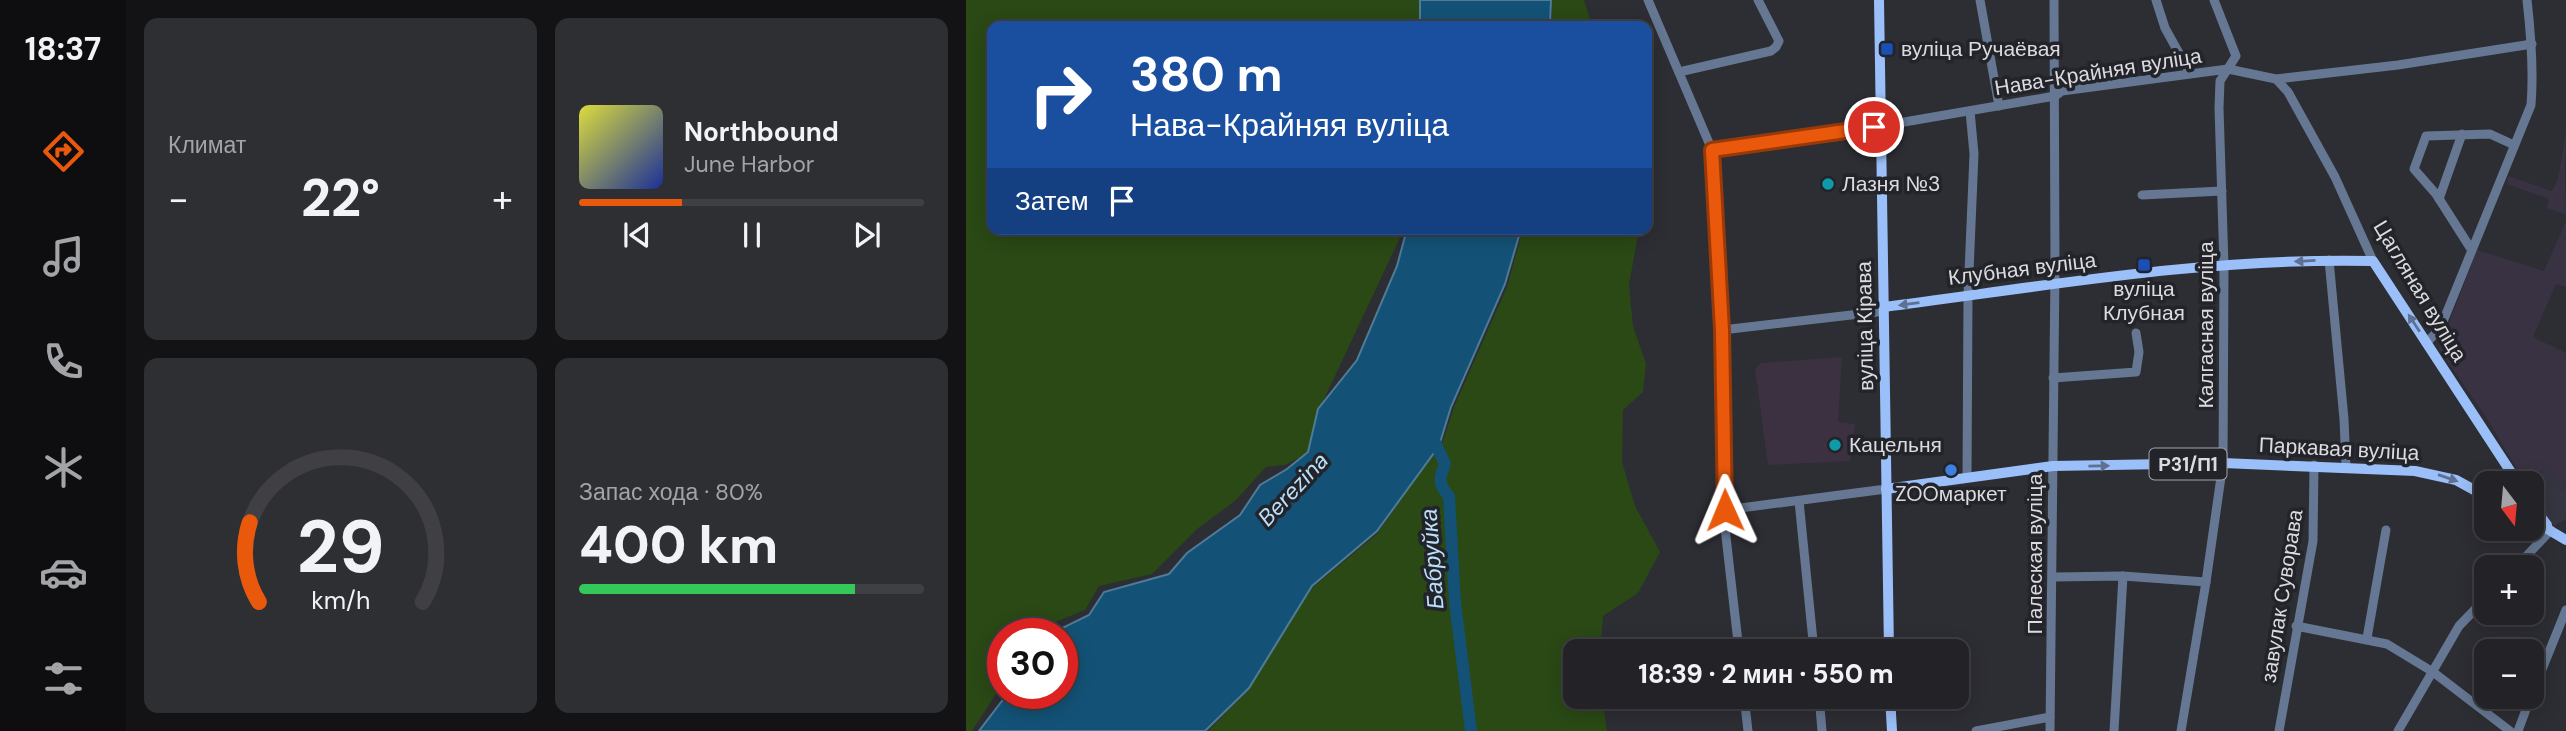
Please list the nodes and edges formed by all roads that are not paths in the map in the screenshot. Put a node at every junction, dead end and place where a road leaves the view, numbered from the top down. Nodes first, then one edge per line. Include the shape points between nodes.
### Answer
1 (1648, 0) edge
2 (1758, 0) edge
3 (1879, 0) edge
4 (1980, 0) edge
5 (2054, 0) edge
6 (2156, 0) edge
7 (2214, 0) edge
8 (2527, 0) edge
9 (2532, 44) junction
10 (2228, 69) junction
11 (1679, 72) junction
12 (2190, 73) junction
13 (2276, 79) junction
14 (2055, 96) junction
15 (1999, 106) junction
16 (1970, 111) junction
17 (1881, 126) junction
18 (2462, 134) junction
19 (2514, 145) junction
20 (1712, 150) junction
21 (2222, 191) junction
22 (2142, 195) dead end
23 (2439, 199) junction
24 (2471, 249) junction
25 (2329, 260) junction
26 (2374, 261) junction
27 (2224, 265) junction
28 (2055, 283) junction
29 (1968, 296) junction
30 (1884, 307) junction
31 (1722, 330) junction
32 (2136, 333) dead end
33 (2426, 343) junction
34 (2053, 378) junction
35 (2223, 463) junction
36 (2314, 465) junction
37 (2053, 466) junction
38 (2346, 467) junction
39 (2510, 471) edge
40 (1967, 477) junction
41 (1886, 489) junction
42 (2474, 490) edge
43 (1800, 501) junction
44 (1725, 510) junction
45 (2544, 519) edge
46 (2386, 530) dead end
47 (2558, 535) edge
48 (2531, 555) edge
49 (2123, 576) junction
50 (2053, 578) junction
51 (2206, 582) junction
52 (2474, 610) edge
53 (2566, 610) edge
54 (2296, 626) junction
55 (2367, 638) junction
56 (1738, 639) edge
57 (1813, 639) edge
58 (1889, 639) edge
59 (2544, 665) edge
60 (2433, 672) junction
61 (1745, 709) edge
62 (1820, 709) edge
63 (1891, 709) edge
64 (2527, 709) edge
65 (2050, 717) junction
66 (1748, 731) edge
67 (1822, 731) edge
68 (1892, 731) edge
69 (1976, 731) edge
70 (2050, 731) edge
71 (2114, 731) edge
72 (2181, 731) edge
73 (2279, 731) edge
74 (2398, 731) edge
75 (2510, 731) edge
76 (2518, 731) edge

1 - 11 street
2 - 11 street via 1779,41 1776,47
3 - 17 main road, вуліца Кірава
4 - 15 street
5 - 14 street, Палеская вуліца
6 - 12 street
7 - 10 street via 2236,56
8 - 9 street
9 - 13 street, Нава-Крайняя вуліца
9 - 19 street via 2530,105
10 - 12 street, Нава-Крайняя вуліца
10 - 13 street, Нава-Крайняя вуліца
10 - 21 street, Калгасная вуліца via 2220,81
11 - 20 street
12 - 14 street, Нава-Крайняя вуліца via 2062,91
13 - 26 street, Цагляная вуліца via 2288,92 2334,177
14 - 15 street, Нава-Крайняя вуліца
14 - 28 street, Палеская вуліца
15 - 16 street, Нава-Крайняя вуліца
16 - 17 street, Нава-Крайняя вуліца
16 - 29 street via 1974,155
17 - 20 street, Нава-Крайняя вуліца
17 - 30 main road, вуліца Кірава
18 - 19 street via 2490,134
18 - 23 street
18 - 23 street via 2426,136 2414,169
19 - 24 street
20 - 31 street
21 - 22 street
21 - 27 street, Калгасная вуліца
23 - 24 street
24 - 33 street via 2440,330
25 - 26 main road, Клубная вуліца
25 -> 27 main road, Клубная вуліца
25 - 38 street
33 -> 26 main road, Цагляная вуліца
27 - 28 main road, Клубная вуліца
27 - 35 street, Калгасная вуліца
28 - 29 main road, Клубная вуліца
28 - 34 street, Палеская вуліца
29 -> 30 main road, Клубная вуліца
29 - 40 street
30 - 31 street, Клубная вуліца via 1877,312
30 - 41 main road, вуліца Кірава
31 - 44 street
32 - 34 street via 2136,372
33 - 39 main road, Цагляная вуліца
34 - 37 street, Палеская вуліца
35 - 36 main road, Паркавая вуліца / Р31/П1
37 -> 35 main road, Паркавая вуліца / Р31/П1
35 - 51 street, Калгасная вуліца
36 - 38 main road, Паркавая вуліца / Р31/П1
36 - 54 street, завулак Суворава via 2313,541
37 - 40 main road, Паркавая вуліца / Р31/П1
37 - 50 street, Палеская вуліца
38 -> 42 main road, Паркавая вуліца / Р31/П1 via 2434,473
40 - 41 main road, Паркавая вуліца / Р31/П1
41 - 43 street, Паркавая вуліца
41 - 58 main road, вуліца Кірава
43 - 44 street, Паркавая вуліца
43 - 57 street
44 - 56 street
45 - 47 main road
46 - 55 street
47 - 48 street
49 - 50 street
49 - 51 street
49 - 71 street
50 - 65 street, Палеская вуліца
51 - 72 street, Калгасная вуліца
52 - 60 street via 2459,625
53 - 59 street
54 - 55 street
54 - 73 street, завулак Суворава
55 - 60 street via 2387,644
60 - 74 street
60 - 75 street
61 - 66 street
62 - 67 street
63 - 68 main road
64 - 76 street
65 - 69 street
65 - 70 street, Палеская вуліца

